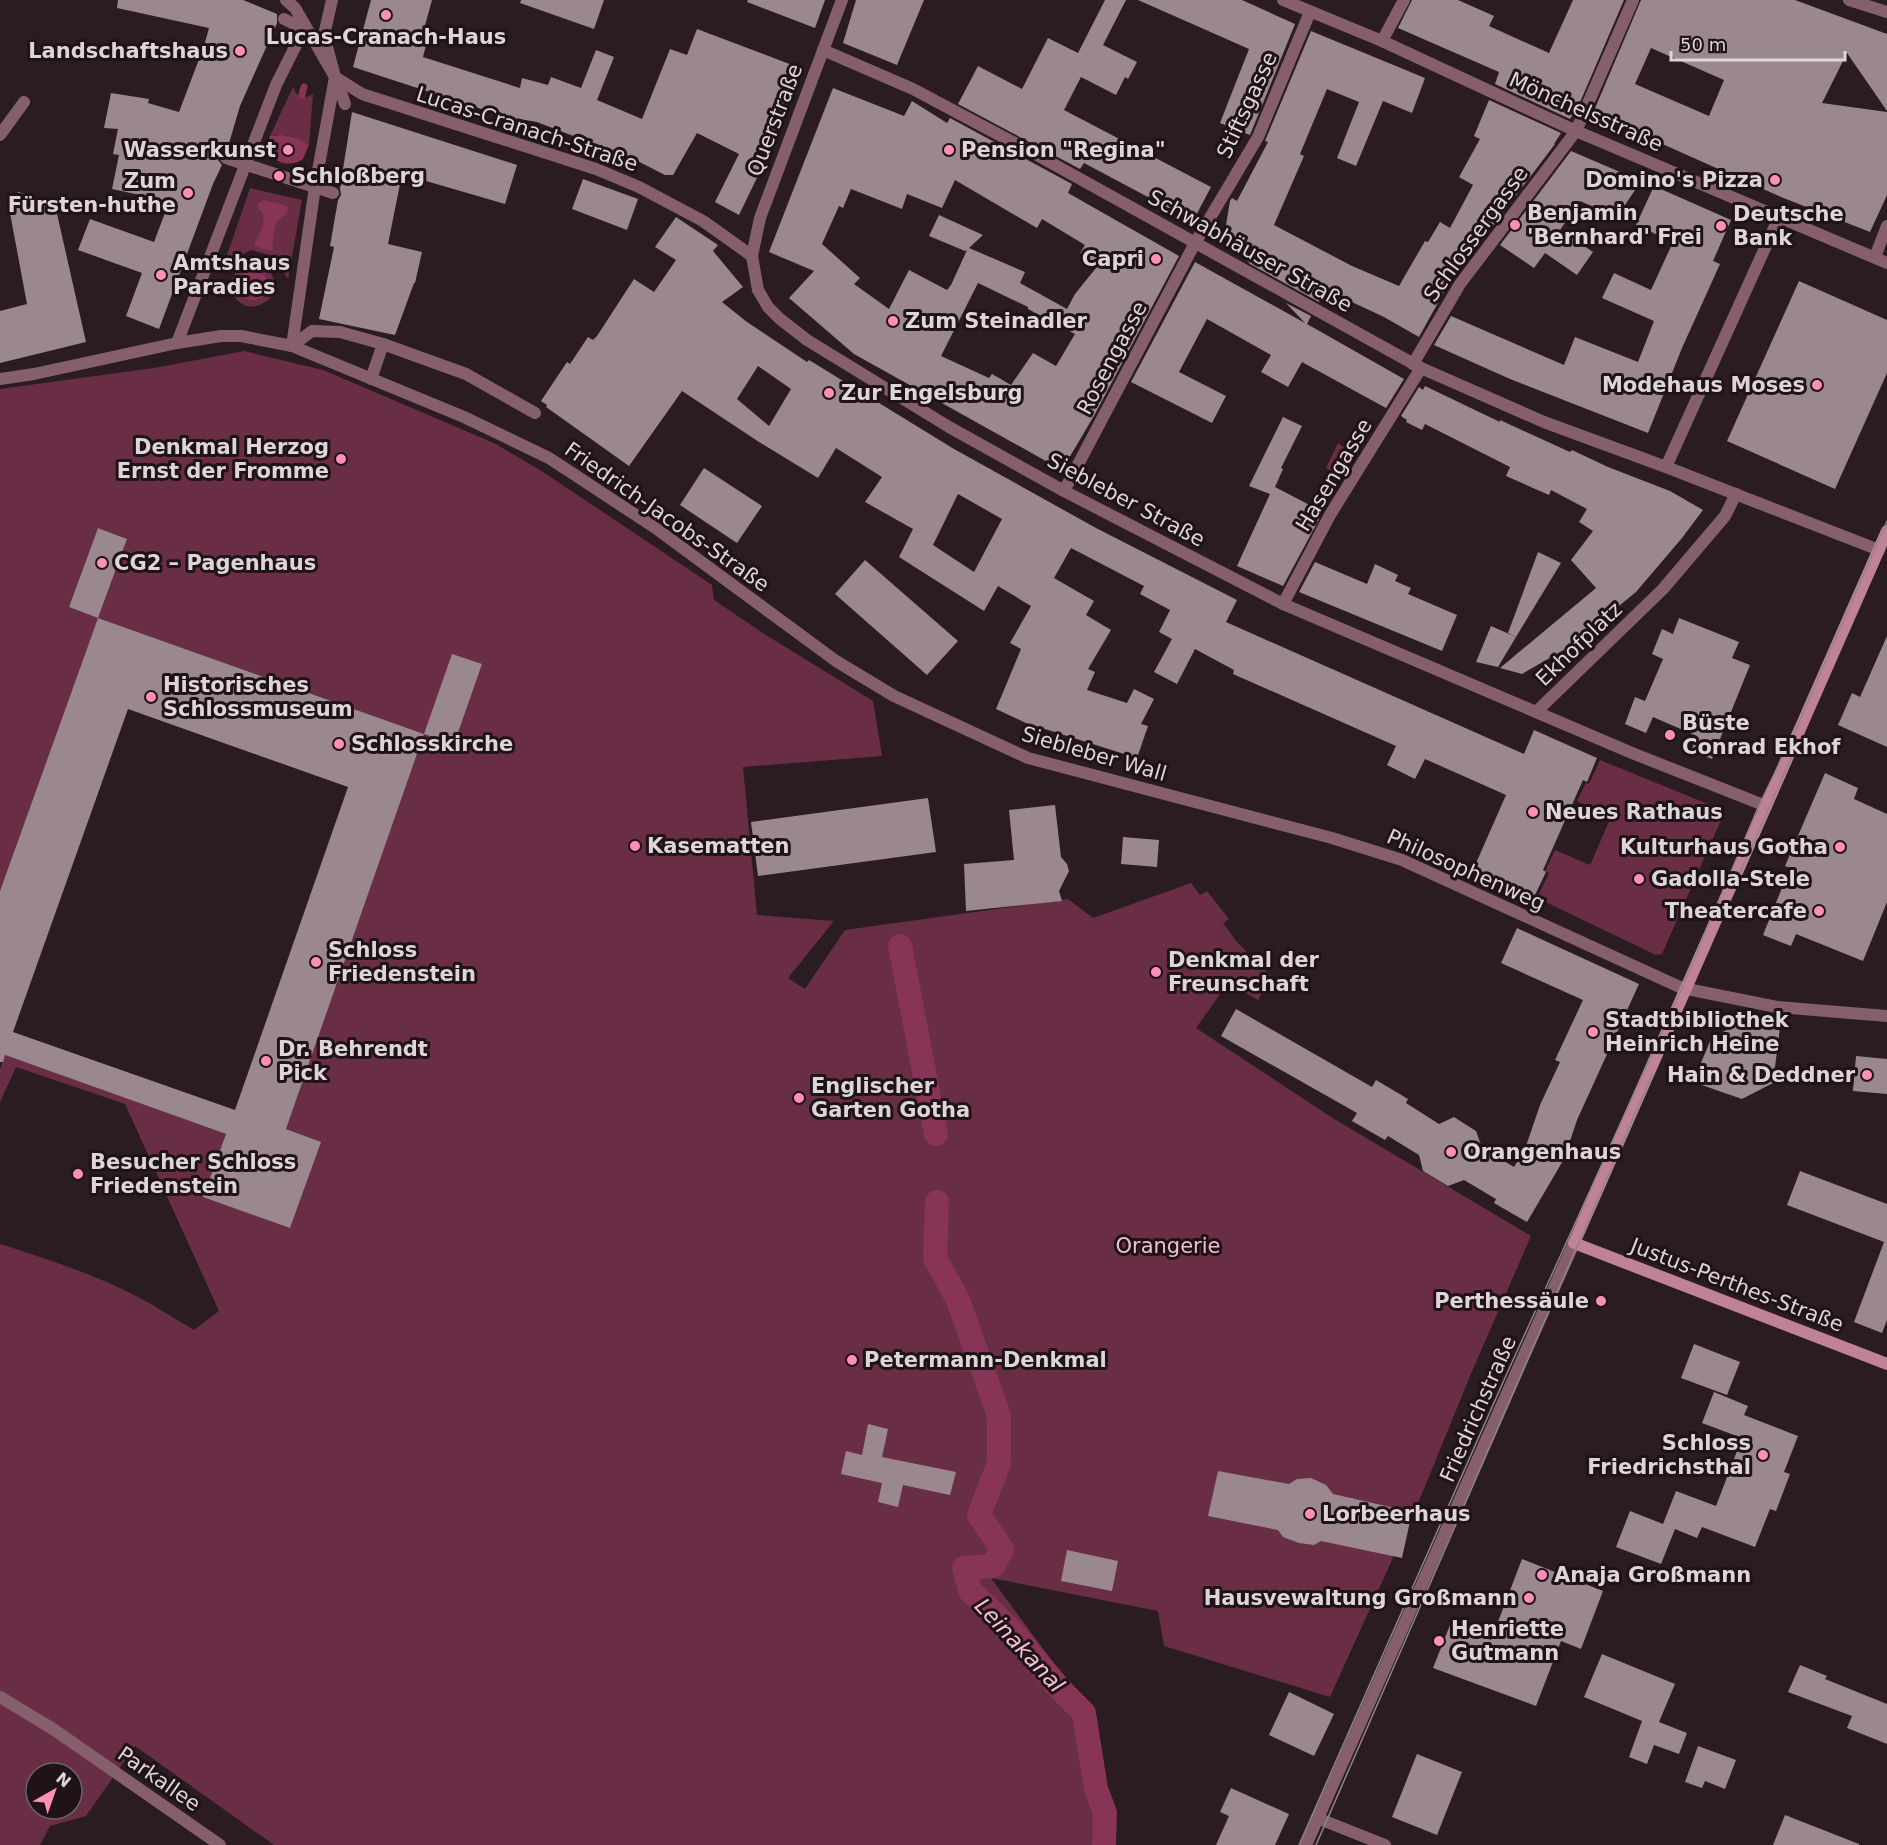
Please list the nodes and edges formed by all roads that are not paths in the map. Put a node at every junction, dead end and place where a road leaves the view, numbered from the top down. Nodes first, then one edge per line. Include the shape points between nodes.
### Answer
1 (285, 0) edge
2 (332, 0) edge
3 (842, 0) edge
4 (1283, 0) edge
5 (1404, 0) edge
6 (1633, 0) edge
7 (1850, 0) edge
8 (1310, 12) junction
9 (1887, 12) edge
10 (284, 19) dead end
11 (309, 32) junction
12 (324, 34) junction
13 (1382, 41) junction
14 (823, 50) junction
15 (334, 82) junction
16 (24, 102) dead end
17 (345, 104) dead end
18 (1576, 131) junction
19 (0, 135) edge
20 (226, 158) dead end
21 (247, 165) junction
22 (315, 187) junction
23 (333, 193) dead end
24 (1779, 217) junction
25 (1887, 226) edge
26 (1195, 243) junction
27 (752, 256) junction
28 (1875, 257) junction
29 (1887, 263) edge
30 (177, 343) junction
31 (383, 344) junction
32 (292, 346) junction
33 (1417, 366) junction
34 (0, 379) edge
35 (371, 379) junction
36 (535, 413) dead end
37 (1666, 467) junction
38 (1064, 491) junction
39 (1736, 494) junction
40 (1887, 531) edge
41 (1879, 550) junction
42 (1283, 604) junction
43 (894, 696) joint
44 (1536, 712) junction
45 (1766, 806) junction
46 (1222, 809) joint
47 (1686, 989) junction
48 (1887, 1016) edge
49 (1574, 1243) junction
50 (1887, 1364) edge
51 (0, 1697) edge
52 (1317, 1818) junction
53 (220, 1845) edge
54 (1306, 1845) edge
55 (1385, 1845) edge

1 - 11 street via 295,8
2 - 12 street
3 - 14 street, Querstraße
4 - 8 street, Mönchelsstraße
5 - 13 street
6 - 18 street, Schlossergasse
7 - 9 street
8 - 13 street, Mönchelsstraße
8 - 26 street, Stiftsgasse via 1258,137
10 - 11 street
11 - 12 street
11 - 15 street
11 - 21 street via 298,41 276,85
12 - 15 street
13 - 18 street, Mönchelsstraße
14 - 26 street, Schwabhäuser Straße via 913,89
14 - 27 street, Querstraße via 760,218
15 - 17 street
15 - 22 street
15 - 27 street, Lucas-Cranach-Straße via 639,186 703,221
16 - 19 street
18 - 24 street, Mönchelsstraße
18 - 33 street, Schlossergasse via 1460,284
20 - 21 street
21 - 22 street
21 - 30 street
22 - 23 street
22 - 32 street
24 - 28 street, Mönchelsstraße
24 - 37 street
25 - 28 street
26 - 33 street, Schwabhäuser Straße
26 - 38 street, Rosengasse
27 - 38 street, Siebleber Straße via 758,290 768,307 807,340 949,427
28 - 29 street, Mönchelsstraße
30 - 32 street, Friedrich-Jacobs-Straße via 241,336
30 - 34 street, Friedrich-Jacobs-Straße
31 - 32 street via 340,332 312,331
31 - 35 street
31 - 36 street via 466,374
32 - 35 street, Friedrich-Jacobs-Straße
33 - 37 street, Schwabhäuser Straße via 1544,422
33 - 42 street, Hasengasse
35 - 43 street, Friedrich-Jacobs-Straße via 549,458 654,527 836,661
37 - 39 street
38 - 42 street, Siebleber Straße
39 - 41 street
39 - 44 street, Ekhofplatz via 1725,516 1663,589
40 - 41 main road
41 - 45 main road
42 - 44 street, Siebleber Straße
43 - 46 street, Siebleber Wall via 1028,758
44 - 45 street, Ekhofplatz
45 - 47 main road
46 - 47 street, Philosophenweg via 1402,860
47 - 48 street, Philosophenweg via 1777,1007
47 - 49 main road, Friedrichstraße
49 - 50 main road, Justus-Perthes-Straße
49 - 52 street, Friedrichstraße
51 - 53 street, Parkallee via 76,1744
52 - 54 street, Friedrichstraße
52 - 55 street

